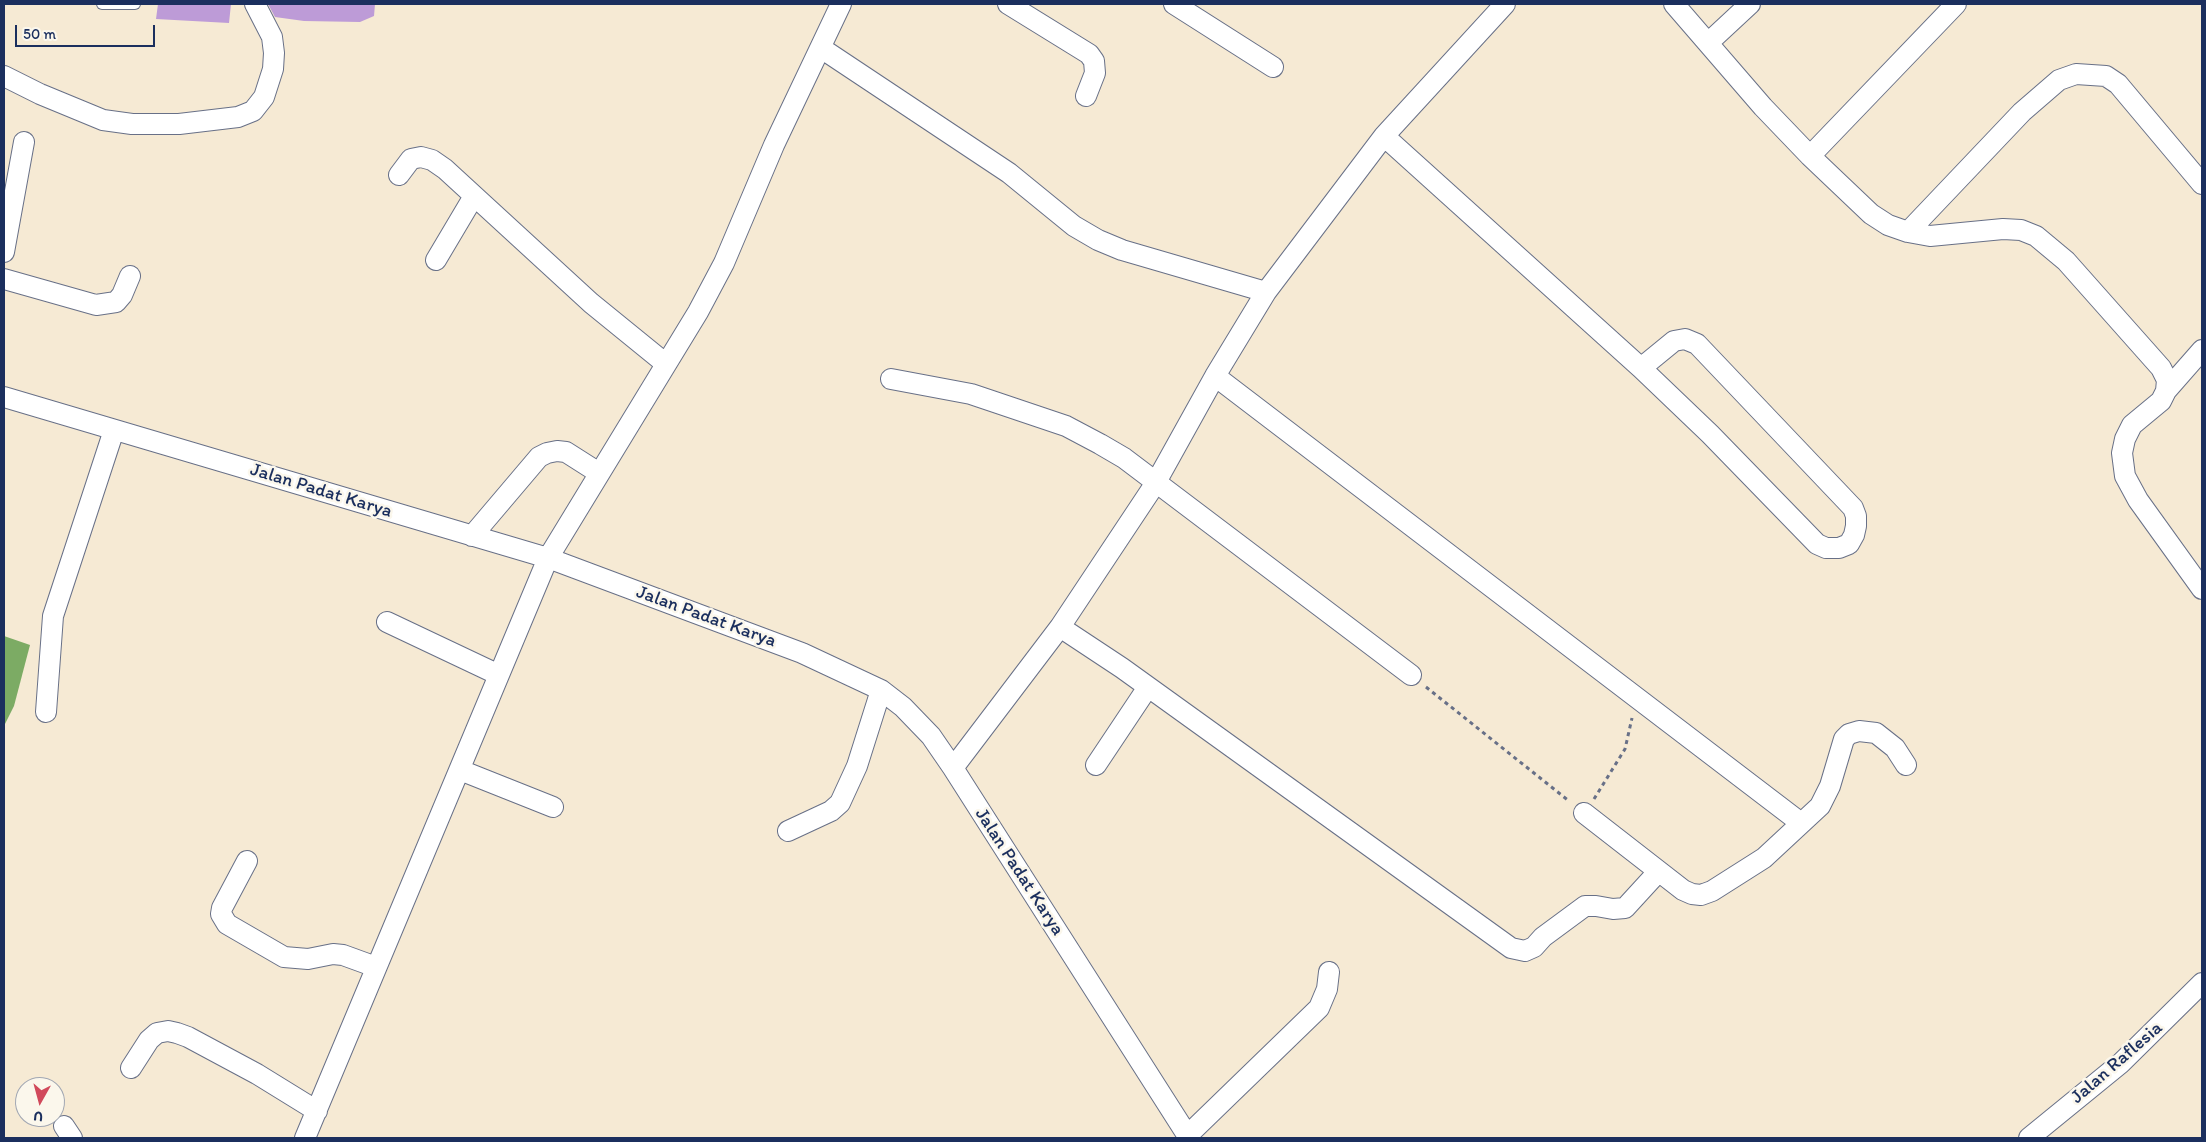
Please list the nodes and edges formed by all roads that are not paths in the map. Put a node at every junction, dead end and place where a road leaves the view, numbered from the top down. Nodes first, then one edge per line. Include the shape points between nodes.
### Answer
1 (102, 4) edge
2 (135, 4) edge
3 (255, 4) edge
4 (841, 4) edge
5 (1008, 4) edge
6 (1175, 4) edge
7 (1505, 4) edge
8 (1674, 4) edge
9 (1750, 4) edge
10 (1956, 4) edge
11 (1708, 43) junction
12 (821, 48) junction
13 (1274, 67) dead end
14 (4, 76) edge
15 (1086, 96) dead end
16 (1384, 136) junction
17 (17, 148) edge
18 (1810, 156) junction
19 (399, 175) dead end
20 (2202, 184) edge
21 (474, 196) junction
22 (1908, 232) junction
23 (4, 252) edge
24 (436, 260) dead end
25 (130, 276) dead end
26 (4, 279) edge
27 (1266, 292) junction
28 (2202, 350) edge
29 (666, 364) junction
30 (1641, 368) junction
31 (1215, 376) junction
32 (891, 379) dead end
33 (2166, 391) junction
34 (4, 397) edge
35 (114, 430) junction
36 (599, 473) junction
37 (1155, 484) junction
38 (472, 536) junction
39 (548, 558) junction
40 (2202, 589) edge
41 (387, 622) dead end
42 (1060, 627) junction
43 (499, 675) junction
44 (1411, 675) road end
45 (1148, 687) junction
46 (881, 690) junction
47 (46, 712) dead end
48 (1096, 764) dead end
49 (1906, 765) dead end
50 (953, 768) junction
51 (460, 770) junction
52 (553, 807) dead end
53 (1584, 813) road end
54 (1801, 823) junction
55 (788, 831) dead end
56 (248, 861) dead end
57 (1658, 872) junction
58 (376, 967) junction
59 (1329, 972) dead end
60 (2202, 983) edge
61 (131, 1068) dead end
62 (317, 1111) junction
63 (1189, 1137) edge
64 (305, 1138) edge
65 (2029, 1138) edge

1 - 2 lane
3 - 14 street via 272,37 273,69 264,97 253,111 238,117 179,124 103,120
4 - 12 street
5 - 15 street via 1089,54 1094,61 1095,73
6 - 13 street
7 - 16 street
8 - 11 street
9 - 11 street
10 - 18 street
11 - 18 street
12 - 27 street via 1009,173 1074,226 1098,240
12 - 29 street via 774,145 724,263
16 - 27 street
16 - 30 street
17 - 23 street
18 - 22 street via 1871,214
19 - 21 street via 410,159 432,160
20 - 22 street via 2118,84 2106,76 2076,74 2059,80 2022,112
21 - 24 street
21 - 29 street via 591,303
22 - 33 street via 1930,236 2003,229 2021,230 2036,236 2066,261 2161,368 2167,380
25 - 26 street via 116,302 96,305
27 - 31 street
28 - 33 street
29 - 36 street
30 - 30 street via 1817,544 1826,548 1849,544 1856,526 1853,508 1697,344 1685,339 1674,340
31 - 37 street
31 - 54 street
32 - 37 street via 971,394 1066,426 1124,458
33 - 40 street via 2161,401 2132,425 2125,439 2122,453 2125,476 2138,500
34 - 35 street, Jalan Padat Karya
35 - 38 street, Jalan Padat Karya
35 - 47 street via 53,616
36 - 38 street via 566,452 547,453 539,457
36 - 39 street
37 - 42 street
37 - 44 street
38 - 39 street, Jalan Padat Karya
39 - 43 street
39 - 46 street, Jalan Padat Karya via 802,653
41 - 43 street
42 - 45 street
42 - 50 street
43 - 51 street
45 - 48 street
45 - 57 street via 1511,948 1525,951 1534,946 1585,906 1625,908
46 - 50 street, Jalan Padat Karya via 931,736
46 - 55 street via 858,766 840,803 831,811
49 - 54 street via 1895,748 1876,733 1859,731 1849,734 1844,739 1830,786 1820,806
50 - 63 street, Jalan Padat Karya
51 - 52 street
51 - 58 street
53 - 57 street
54 - 57 street via 1764,858 1712,891 1692,894
56 - 58 street via 222,908 221,914 227,924 284,957 308,959 344,955
58 - 62 street
59 - 63 street via 1319,1008
60 - 65 street, Jalan Raflesia via 2121,1063
61 - 62 street via 157,1033 177,1033 257,1074
62 - 64 street

